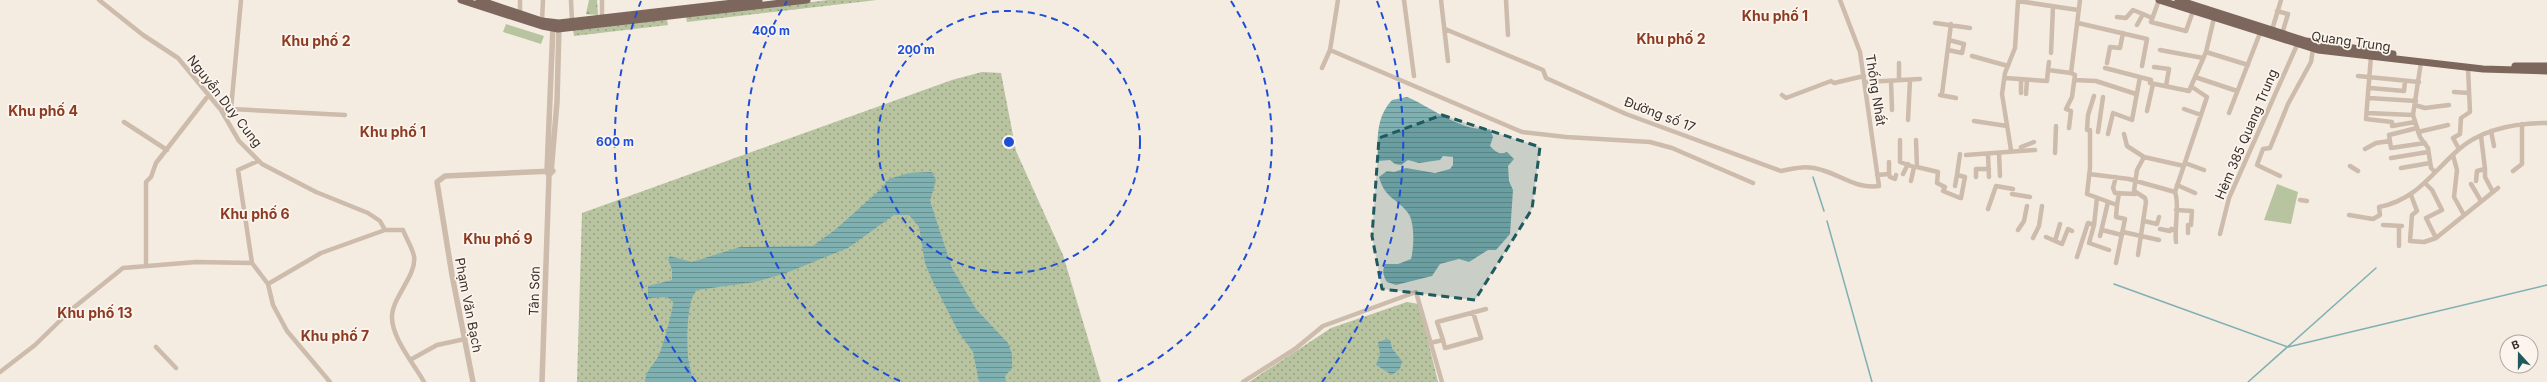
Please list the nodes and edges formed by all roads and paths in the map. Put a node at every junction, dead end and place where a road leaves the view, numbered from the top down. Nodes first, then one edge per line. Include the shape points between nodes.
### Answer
1 (99, 0) edge
2 (241, 0) edge
3 (462, 0) edge
4 (479, 0) edge
5 (520, 0) edge
6 (543, 0) edge
7 (571, 0) edge
8 (602, 0) edge
9 (759, 0) edge
10 (807, 0) edge
11 (1338, 0) edge
12 (1404, 0) edge
13 (1441, 0) edge
14 (1506, 0) edge
15 (1840, 0) edge
16 (2012, 0) edge
17 (2080, 0) edge
18 (2159, 0) edge
19 (2178, 0) edge
20 (2281, 0) edge
21 (2018, 1) junction
22 (727, 4) edge
23 (2053, 7) junction
24 (2078, 10) junction
25 (2194, 11) junction
26 (2277, 11) junction
27 (520, 12) junction
28 (676, 12) junction
29 (2142, 14) junction
30 (2215, 15) junction
31 (2118, 17) dead end
32 (602, 18) junction
33 (2152, 18) junction
34 (542, 21) junction
35 (572, 22) junction
36 (2078, 23) junction
37 (1935, 24) dead end
38 (1951, 24) junction
39 (2137, 25) dead end
40 (556, 26) junction
41 (1970, 28) dead end
42 (1445, 29) junction
43 (2272, 30) junction
44 (2123, 33) junction
45 (2260, 33) junction
46 (2282, 34) junction
47 (1508, 36) dead end
48 (1949, 40) junction
49 (2297, 45) junction
50 (2313, 46) junction
51 (1330, 50) junction
52 (1948, 50) junction
53 (2160, 50) dead end
54 (2206, 52) junction
55 (2051, 53) dead end
56 (1972, 56) dead end
57 (2371, 56) junction
58 (2203, 58) junction
59 (1448, 61) dead end
60 (2050, 62) dead end
61 (2421, 62) junction
62 (1899, 63) dead end
63 (2107, 63) dead end
64 (2248, 65) junction
65 (2008, 66) junction
66 (2142, 66) dead end
67 (2547, 66) edge
68 (2154, 67) dead end
69 (2483, 67) junction
70 (1322, 68) dead end
71 (2105, 68) dead end
72 (2468, 68) junction
73 (2048, 70) junction
74 (2547, 71) edge
75 (2071, 73) junction
76 (1414, 76) dead end
77 (1864, 76) junction
78 (2358, 76) dead end
79 (2140, 77) junction
80 (2371, 77) junction
81 (2005, 78) junction
82 (2195, 78) junction
83 (1920, 79) dead end
84 (1899, 80) junction
85 (1910, 80) junction
86 (2024, 80) junction
87 (2074, 80) junction
88 (1890, 81) junction
89 (2405, 81) junction
90 (1866, 82) junction
91 (2419, 82) junction
92 (2153, 84) junction
93 (2166, 86) junction
94 (2370, 88) junction
95 (2190, 89) junction
96 (2237, 91) junction
97 (2404, 91) junction
98 (2454, 92) dead end
99 (2469, 93) junction
100 (2024, 94) dead end
101 (2136, 94) junction
102 (1782, 95) dead end
103 (208, 96) junction
104 (2094, 96) dead end
105 (2103, 97) dead end
106 (1956, 98) dead end
107 (2369, 98) junction
108 (2403, 100) junction
109 (2415, 103) junction
110 (2449, 105) dead end
111 (231, 109) junction
112 (2184, 109) dead end
113 (220, 110) junction
114 (1892, 110) dead end
115 (2147, 111) dead end
116 (2229, 113) dead end
117 (2367, 113) junction
118 (345, 115) dead end
119 (2201, 115) junction
120 (2413, 115) junction
121 (1908, 120) dead end
122 (1974, 121) dead end
123 (124, 122) dead end
124 (2415, 122) junction
125 (2547, 123) edge
126 (2522, 124) junction
127 (2448, 125) dead end
128 (2008, 126) junction
129 (2056, 126) dead end
130 (2070, 128) dead end
131 (2418, 130) junction
132 (2491, 131) junction
133 (2098, 132) dead end
134 (2108, 134) dead end
135 (2124, 134) dead end
136 (2481, 136) junction
137 (1900, 140) dead end
138 (1916, 140) dead end
139 (2390, 141) junction
140 (2034, 142) dead end
141 (2425, 143) junction
142 (2494, 146) dead end
143 (2366, 149) dead end
144 (2459, 149) junction
145 (167, 150) junction
146 (2011, 150) junction
147 (2021, 150) junction
148 (2035, 150) dead end
149 (2428, 152) junction
150 (1999, 153) junction
151 (2055, 153) dead end
152 (1960, 154) dead end
153 (1966, 155) dead end
154 (1988, 155) junction
155 (2453, 155) junction
156 (2144, 157) junction
157 (2391, 158) dead end
158 (258, 161) junction
159 (1888, 162) dead end
160 (2430, 163) junction
161 (1908, 164) junction
162 (2184, 165) junction
163 (2350, 166) dead end
164 (2401, 168) dead end
165 (1989, 169) junction
166 (2204, 170) dead end
167 (2484, 170) junction
168 (2513, 170) dead end
169 (2358, 171) dead end
170 (2435, 172) junction
171 (549, 173) junction
172 (1889, 174) junction
173 (1896, 174) dead end
174 (1903, 174) dead end
175 (2089, 174) junction
176 (1877, 175) junction
177 (1957, 175) junction
178 (1976, 176) dead end
179 (2000, 176) dead end
180 (2280, 176) dead end
181 (1989, 177) dead end
182 (2116, 177) junction
183 (1911, 181) dead end
184 (2136, 181) junction
185 (2476, 181) dead end
186 (1753, 183) dead end
187 (2425, 183) junction
188 (2471, 184) dead end
189 (2177, 185) junction
190 (1879, 186) joint
191 (1955, 186) dead end
192 (2498, 188) dead end
193 (2175, 192) junction
194 (2195, 192) dead end
195 (2493, 192) junction
196 (2119, 193) junction
197 (2081, 194) dead end
198 (2087, 194) junction
199 (2135, 194) junction
200 (2411, 195) junction
201 (2030, 197) dead end
202 (2098, 198) junction
203 (2300, 200) dead end
204 (2307, 201) dead end
205 (2481, 201) junction
206 (2108, 202) junction
207 (2117, 205) junction
208 (2027, 206) dead end
209 (2042, 206) dead end
210 (1988, 209) dead end
211 (2176, 210) junction
212 (2349, 215) dead end
213 (2464, 215) junction
214 (2159, 217) dead end
215 (2144, 221) junction
216 (2060, 224) dead end
217 (2094, 225) junction
218 (2383, 225) dead end
219 (2160, 229) dead end
220 (385, 230) junction
221 (2018, 230) dead end
222 (2072, 230) dead end
223 (2102, 230) junction
224 (2174, 230) junction
225 (2188, 233) dead end
226 (2122, 234) junction
227 (2220, 234) dead end
228 (2100, 236) dead end
229 (2141, 236) junction
230 (2046, 237) dead end
231 (2033, 238) dead end
232 (2436, 238) junction
233 (2159, 240) dead end
234 (2055, 241) junction
235 (2176, 242) dead end
236 (2399, 246) dead end
237 (2109, 250) dead end
238 (2138, 255) dead end
239 (2077, 257) dead end
240 (252, 262) junction
241 (2116, 263) dead end
242 (146, 264) junction
243 (268, 284) junction
244 (1486, 309) dead end
245 (1474, 312) junction
246 (465, 339) junction
247 (1443, 340) junction
248 (1430, 343) junction
249 (156, 347) dead end
250 (410, 360) junction
251 (176, 368) dead end
252 (0, 372) edge
253 (330, 382) edge
254 (423, 382) edge
255 (473, 382) edge
256 (542, 382) edge
257 (1243, 382) edge
258 (1442, 382) edge

1 - 103 street, Nguyễn Duy Cung via 143,35 178,58
2 - 111 street
3 - 40 main road
4 - 27 main road
5 - 27 street
6 - 34 street
7 - 35 street
8 - 32 street
9 - 22 main road
10 - 22 main road
11 - 51 street
12 - 76 street
13 - 42 street
14 - 47 street
15 - 77 street, Thống Nhất via 1858,45
16 - 21 street
17 - 24 street
18 - 25 main road, Quang Trung
18 - 33 street
19 - 30 main road, Quang Trung
20 - 26 street
21 - 23 street
21 - 65 street via 2015,48
22 - 28 main road
23 - 24 street
23 - 55 street
24 - 36 street
25 - 30 main road, Quang Trung
25 - 33 street via 2186,31 2151,22
26 - 43 street
26 - 46 street via 2288,14
27 - 34 main road
28 - 32 main road
28 - 40 main road
29 - 31 street via 2133,10 2126,18
29 - 33 street
29 - 39 street
30 - 43 main road, Quang Trung
30 - 45 main road, Quang Trung
30 - 54 street
32 - 35 main road
34 - 40 main road
35 - 40 main road
36 - 44 street
36 - 75 street
37 - 38 street
38 - 41 street
38 - 48 street
40 - 171 street, Tân Sơn
42 - 59 street
42 - 190 street, Đường số 17 via 1543,70 1546,78 1626,114 1781,171 1806,167 1822,170 1858,185
43 - 46 main road, Quang Trung
44 - 63 street via 2120,48 2110,47
44 - 66 street via 2147,39
45 - 49 main road, Quang Trung
45 - 64 street
46 - 50 main road, Quang Trung
48 - 52 street
48 - 52 street via 1964,44 1962,53
49 - 50 main road, Quang Trung
49 - 227 street, Hẻm 385 Quang Trung via 2229,198
50 - 57 main road, Quang Trung
50 - 69 main road, Quang Trung
50 - 180 street via 2311,62 2288,104 2270,148 2263,149 2258,160 2257,165
51 - 70 street
51 - 186 street via 1522,132 1650,142 1672,148
52 - 106 street via 1941,95
53 - 58 street
54 - 58 street
54 - 64 street
56 - 65 street
57 - 61 main road, Quang Trung
57 - 80 street
58 - 82 street
60 - 73 street
61 - 72 main road, Quang Trung
61 - 91 street
62 - 84 street
64 - 96 street
65 - 81 street
67 - 69 main road, Quang Trung
68 - 93 street via 2169,70
69 - 72 main road, Quang Trung
69 - 74 main road, Quang Trung
71 - 79 street
72 - 99 street
73 - 75 street
73 - 86 street via 2047,81
75 - 87 street via 2075,75
77 - 90 street, Thống Nhất
77 - 102 street via 1834,83 1831,81 1786,98
78 - 80 street
79 - 92 street via 2151,80 2150,83
79 - 101 street
80 - 89 street
80 - 94 street
81 - 86 street
81 - 128 street via 2002,94
82 - 95 street
82 - 96 street
83 - 85 street
84 - 85 street
84 - 88 street
85 - 121 street
86 - 100 street
87 - 101 street via 2096,81
87 - 130 street via 2072,97 2066,109 2071,111
88 - 90 street
88 - 114 street
89 - 91 street
89 - 97 street
90 - 176 street, Thống Nhất
91 - 109 street
92 - 93 street
92 - 115 street
93 - 95 street
94 - 97 street
94 - 107 street
95 - 119 street via 2207,95
96 - 116 street
97 - 108 street
98 - 99 street
99 - 144 street via 2470,112 2462,118 2460,134 2453,138
101 - 134 street via 2132,120 2112,113
103 - 113 street, Nguyễn Duy Cung
103 - 145 street
104 - 175 street via 2088,115
105 - 133 street
107 - 108 street
107 - 117 street
108 - 109 street
109 - 110 street via 2425,108
109 - 120 street
111 - 113 street
111 - 118 street
112 - 119 street
113 - 158 street, Nguyễn Duy Cung via 239,141
117 - 120 street
117 - 124 street via 2366,119 2391,122 2392,126
119 - 162 street
120 - 124 street
122 - 128 street
123 - 145 street
124 - 131 street
125 - 126 street
126 - 132 street
126 - 168 street via 2522,164
127 - 131 street
128 - 146 street
129 - 151 street
131 - 139 street via 2390,134
131 - 141 street
132 - 136 street
132 - 142 street
135 - 156 street via 2127,146
136 - 144 street
136 - 167 street
137 - 161 street via 1900,162
138 - 177 street via 1917,167 1938,172 1937,183 1945,186 1943,191 1961,198 1965,177
139 - 141 street via 2392,149
139 - 143 street via 2376,143
140 - 147 street
141 - 149 street
144 - 155 street
145 - 242 street via 156,163 151,177 146,182
146 - 147 street
146 - 150 street
147 - 148 street
149 - 157 street
149 - 160 street
150 - 154 street
150 - 179 street
152 - 177 street
153 - 154 street
154 - 165 street
155 - 170 street
155 - 213 street via 2457,170 2454,196
156 - 162 street
156 - 184 street via 2137,170
158 - 220 street, Nguyễn Duy Cung via 295,182 368,213 380,221
158 - 240 street via 238,170
159 - 172 street
160 - 164 street
160 - 170 street
161 - 174 street
161 - 183 street via 1914,167
162 - 166 street
162 - 189 street
163 - 169 street
165 - 178 street via 1976,169
165 - 181 street
167 - 185 street via 2477,171
167 - 195 street
170 - 187 street
171 - 246 street, Phạm Văn Bạch via 445,176 437,182
171 - 256 street, Tân Sơn
172 - 173 street via 1895,179
172 - 176 street
175 - 182 street
175 - 198 street
176 - 190 street, Thống Nhất
177 - 191 street
182 - 184 street
182 - 196 street via 2113,188 2115,193
184 - 193 street
184 - 199 street
187 - 200 street
187 - 232 street via 2444,209 2426,218
188 - 205 street
189 - 193 street
189 - 194 street
192 - 195 street
193 - 211 street
195 - 205 street
196 - 199 street
196 - 207 street
197 - 198 street
198 - 202 street
199 - 215 street via 2141,195 2146,202
200 - 212 street via 2389,206 2379,207 2380,215 2373,219
200 - 232 street via 2417,211 2412,215 2410,241 2424,242
201 - 210 street via 1996,186
202 - 206 street
202 - 217 street
203 - 204 street
205 - 213 street
206 - 207 street
206 - 223 street
207 - 226 street via 2116,217 2125,219
208 - 221 street via 2024,221
209 - 231 street via 2039,226
211 - 224 street
211 - 225 street via 2192,211
213 - 232 street
214 - 215 street via 2158,224
215 - 229 street
216 - 234 street
217 - 237 street via 2089,243
217 - 239 street via 2088,223
218 - 236 street via 2400,226
219 - 224 street via 2170,232
220 - 243 street via 321,253
220 - 250 street via 403,230 414,255 414,266 394,306 392,317
222 - 234 street via 2068,229 2062,244
223 - 226 street
223 - 228 street
224 - 235 street
226 - 229 street
226 - 241 street
229 - 233 street
229 - 238 street
230 - 234 street
240 - 242 street
240 - 243 street
242 - 252 street via 123,268
243 - 253 street via 273,305 287,331
244 - 245 street
245 - 247 street via 1437,322
245 - 247 street via 1481,338 1445,348
246 - 250 street via 436,345
246 - 255 street, Phạm Văn Bạch
247 - 248 street
248 - 257 street via 1416,292 1323,326 1295,349
248 - 258 street
249 - 251 street
250 - 254 street

